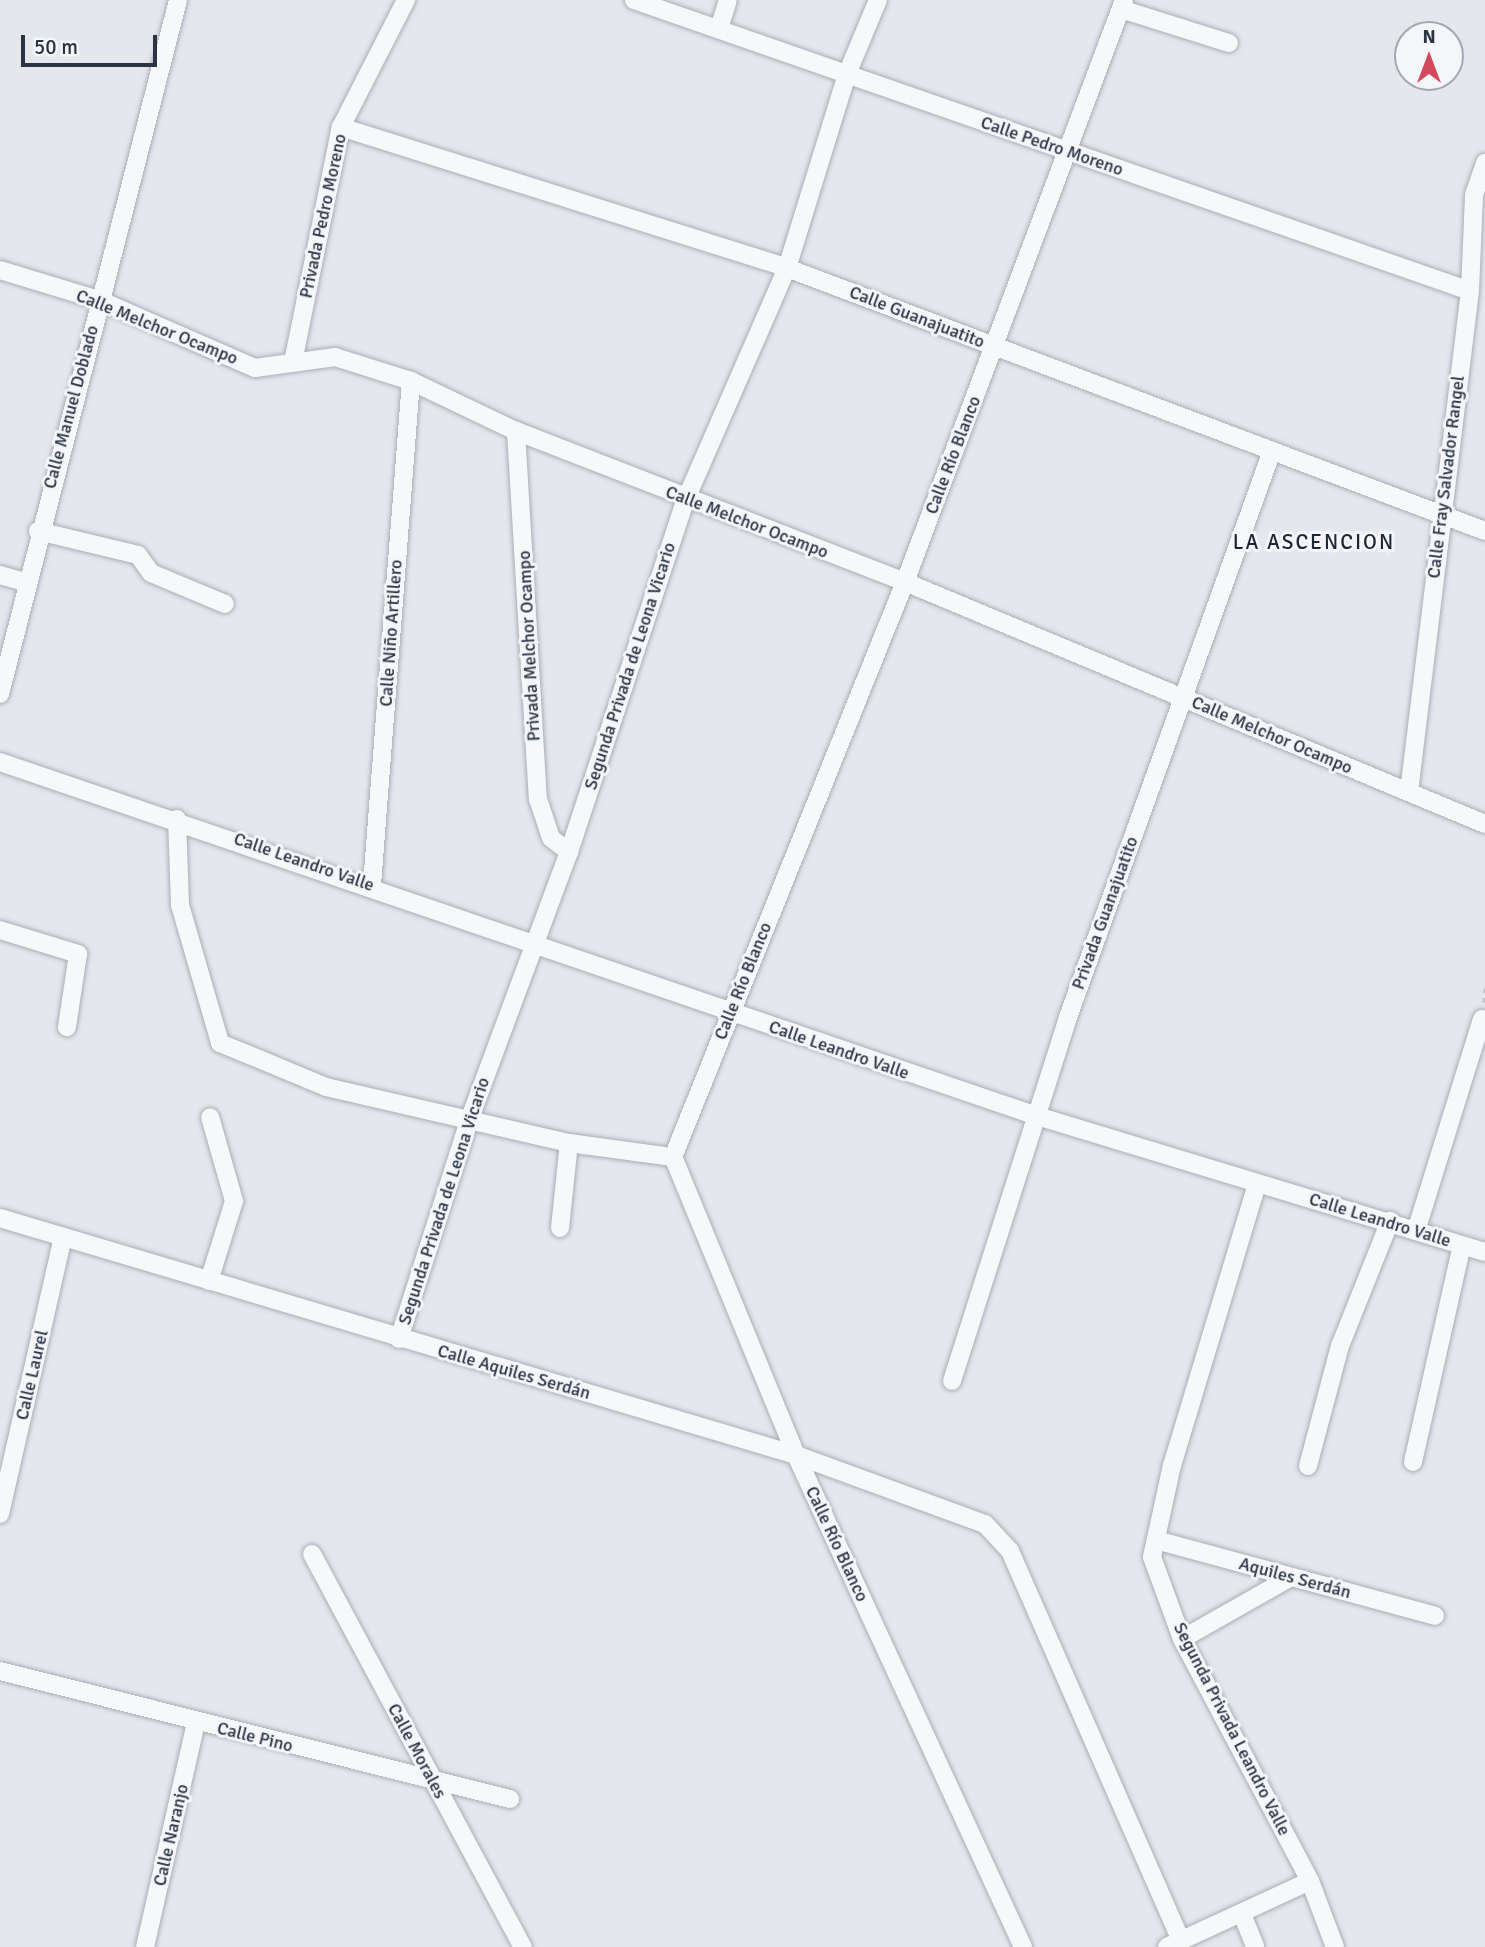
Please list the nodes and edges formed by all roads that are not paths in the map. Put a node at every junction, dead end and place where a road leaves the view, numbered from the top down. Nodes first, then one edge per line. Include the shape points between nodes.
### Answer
1 (178, 0) edge
2 (406, 0) edge
3 (634, 0) edge
4 (729, 0) edge
5 (878, 0) edge
6 (1122, 4) edge
7 (719, 29) junction
8 (1229, 43) dead end
9 (847, 74) junction
10 (341, 127) junction
11 (1068, 152) junction
12 (1485, 163) edge
13 (787, 268) junction
14 (0, 270) edge
15 (1470, 291) junction
16 (99, 300) junction
17 (993, 346) junction
18 (293, 362) junction
19 (411, 382) junction
20 (516, 430) junction
21 (1272, 451) junction
22 (686, 499) junction
23 (1440, 514) junction
24 (38, 531) junction
25 (1485, 531) edge
26 (0, 575) edge
27 (25, 582) junction
28 (905, 582) junction
29 (225, 604) dead end
30 (0, 694) edge
31 (1182, 697) junction
32 (0, 762) edge
33 (1409, 792) junction
34 (177, 819) junction
35 (1485, 824) edge
36 (569, 852) junction
37 (372, 886) junction
38 (0, 930) edge
39 (535, 942) junction
40 (730, 1013) junction
41 (1482, 1019) dead end
42 (67, 1027) dead end
43 (1037, 1116) junction
44 (209, 1117) dead end
45 (470, 1118) junction
46 (569, 1143) junction
47 (673, 1157) junction
48 (1257, 1184) junction
49 (0, 1218) edge
50 (1390, 1222) junction
51 (560, 1227) dead end
52 (1416, 1231) junction
53 (63, 1237) junction
54 (1462, 1245) junction
55 (1485, 1252) edge
56 (209, 1281) junction
57 (400, 1339) junction
58 (952, 1381) dead end
59 (796, 1455) junction
60 (1413, 1462) dead end
61 (1308, 1466) dead end
62 (0, 1514) edge
63 (1156, 1540) junction
64 (312, 1554) dead end
65 (1291, 1577) junction
66 (1434, 1616) dead end
67 (1182, 1639) junction
68 (0, 1671) edge
69 (196, 1722) junction
70 (433, 1782) junction
71 (510, 1799) dead end
72 (1310, 1881) junction
73 (1242, 1914) junction
74 (1174, 1944) edge
75 (145, 1947) edge
76 (523, 1947) edge
77 (1023, 1947) edge
78 (1255, 1947) edge
79 (1335, 1947) edge

1 - 16 street, Calle Manuel Doblado
2 - 10 street, Privada Pedro Moreno
3 - 7 street, Calle Pedro Moreno
4 - 7 street
5 - 9 street, Segunda Privada de Leona Vicario
6 - 8 street
6 - 11 street, Calle Río Blanco
7 - 9 street, Calle Pedro Moreno
9 - 11 street, Calle Pedro Moreno
9 - 13 street, Segunda Privada de Leona Vicario
10 - 13 street, Calle Guanajuatito
10 - 18 street, Privada Pedro Moreno
11 - 15 street, Calle Pedro Moreno
11 - 17 street, Calle Río Blanco
12 - 15 street, Calle Fray Salvador Rangel via 1474,195
13 - 17 street, Calle Guanajuatito
13 - 22 street, Segunda Privada de Leona Vicario
14 - 16 street, Calle Melchor Ocampo
15 - 23 street, Calle Fray Salvador Rangel
16 - 18 street, Calle Melchor Ocampo via 255,368
16 - 24 street, Calle Manuel Doblado
17 - 21 street, Calle Guanajuatito
17 - 28 street, Calle Río Blanco
18 - 19 street, Calle Melchor Ocampo via 335,357
19 - 20 street, Calle Melchor Ocampo
19 - 37 street, Calle Niño Artillero
20 - 22 street, Calle Melchor Ocampo
20 - 36 street, Privada Melchor Ocampo via 538,799 551,838
21 - 23 street, Calle Guanajuatito
21 - 31 street, Privada Guanajuatito
22 - 28 street, Calle Melchor Ocampo
22 - 36 street, Segunda Privada de Leona Vicario
23 - 25 street, Calle Guanajuatito
23 - 33 street, Calle Fray Salvador Rangel
24 - 27 street, Calle Manuel Doblado
24 - 29 street via 138,555 152,573
26 - 27 street
27 - 30 street, Calle Manuel Doblado
28 - 31 street, Calle Melchor Ocampo
28 - 40 street, Calle Río Blanco
31 - 33 street, Calle Melchor Ocampo
31 - 43 street, Privada Guanajuatito
32 - 34 street, Calle Leandro Valle
33 - 35 street, Calle Melchor Ocampo
34 - 37 street, Calle Leandro Valle
34 - 45 street via 180,905 220,1043 326,1087
36 - 39 street, Segunda Privada de Leona Vicario
37 - 39 street, Calle Leandro Valle
38 - 42 street via 78,954
39 - 40 street, Calle Leandro Valle
39 - 45 street, Segunda Privada de Leona Vicario
40 - 43 street, Calle Leandro Valle
40 - 47 street, Calle Río Blanco
41 - 52 street
43 - 48 street, Calle Leandro Valle
43 - 58 street, Privada Guanajuatito
44 - 56 street via 234,1201
45 - 46 street
45 - 57 street, Segunda Privada de Leona Vicario
46 - 47 street
46 - 51 street
47 - 59 street, Calle Río Blanco
48 - 50 street, Calle Leandro Valle
48 - 63 street, Segunda Privada Leandro Valle via 1172,1465
49 - 53 street, Calle Aquiles Serdán
50 - 52 street, Calle Leandro Valle
50 - 61 street via 1340,1346
52 - 54 street, Calle Leandro Valle
53 - 56 street, Calle Aquiles Serdán
53 - 62 street, Calle Laurel
54 - 55 street, Calle Leandro Valle
54 - 60 street
56 - 57 street, Calle Aquiles Serdán
57 - 59 street, Calle Aquiles Serdán
59 - 74 street, Calle Aquiles Serdán via 985,1524 1010,1551
59 - 77 street, Calle Río Blanco
63 - 65 street, Aquiles Serdán
63 - 67 street, Segunda Privada Leandro Valle via 1152,1557
64 - 70 street, Calle Morales
65 - 66 street, Aquiles Serdán
65 - 67 street
67 - 72 street, Segunda Privada Leandro Valle
68 - 69 street, Calle Pino
69 - 70 street, Calle Pino
69 - 75 street, Calle Naranjo
70 - 71 street, Calle Pino
70 - 76 street, Calle Morales
72 - 73 street
72 - 79 street, Segunda Privada Leandro Valle
73 - 74 street
73 - 78 street

